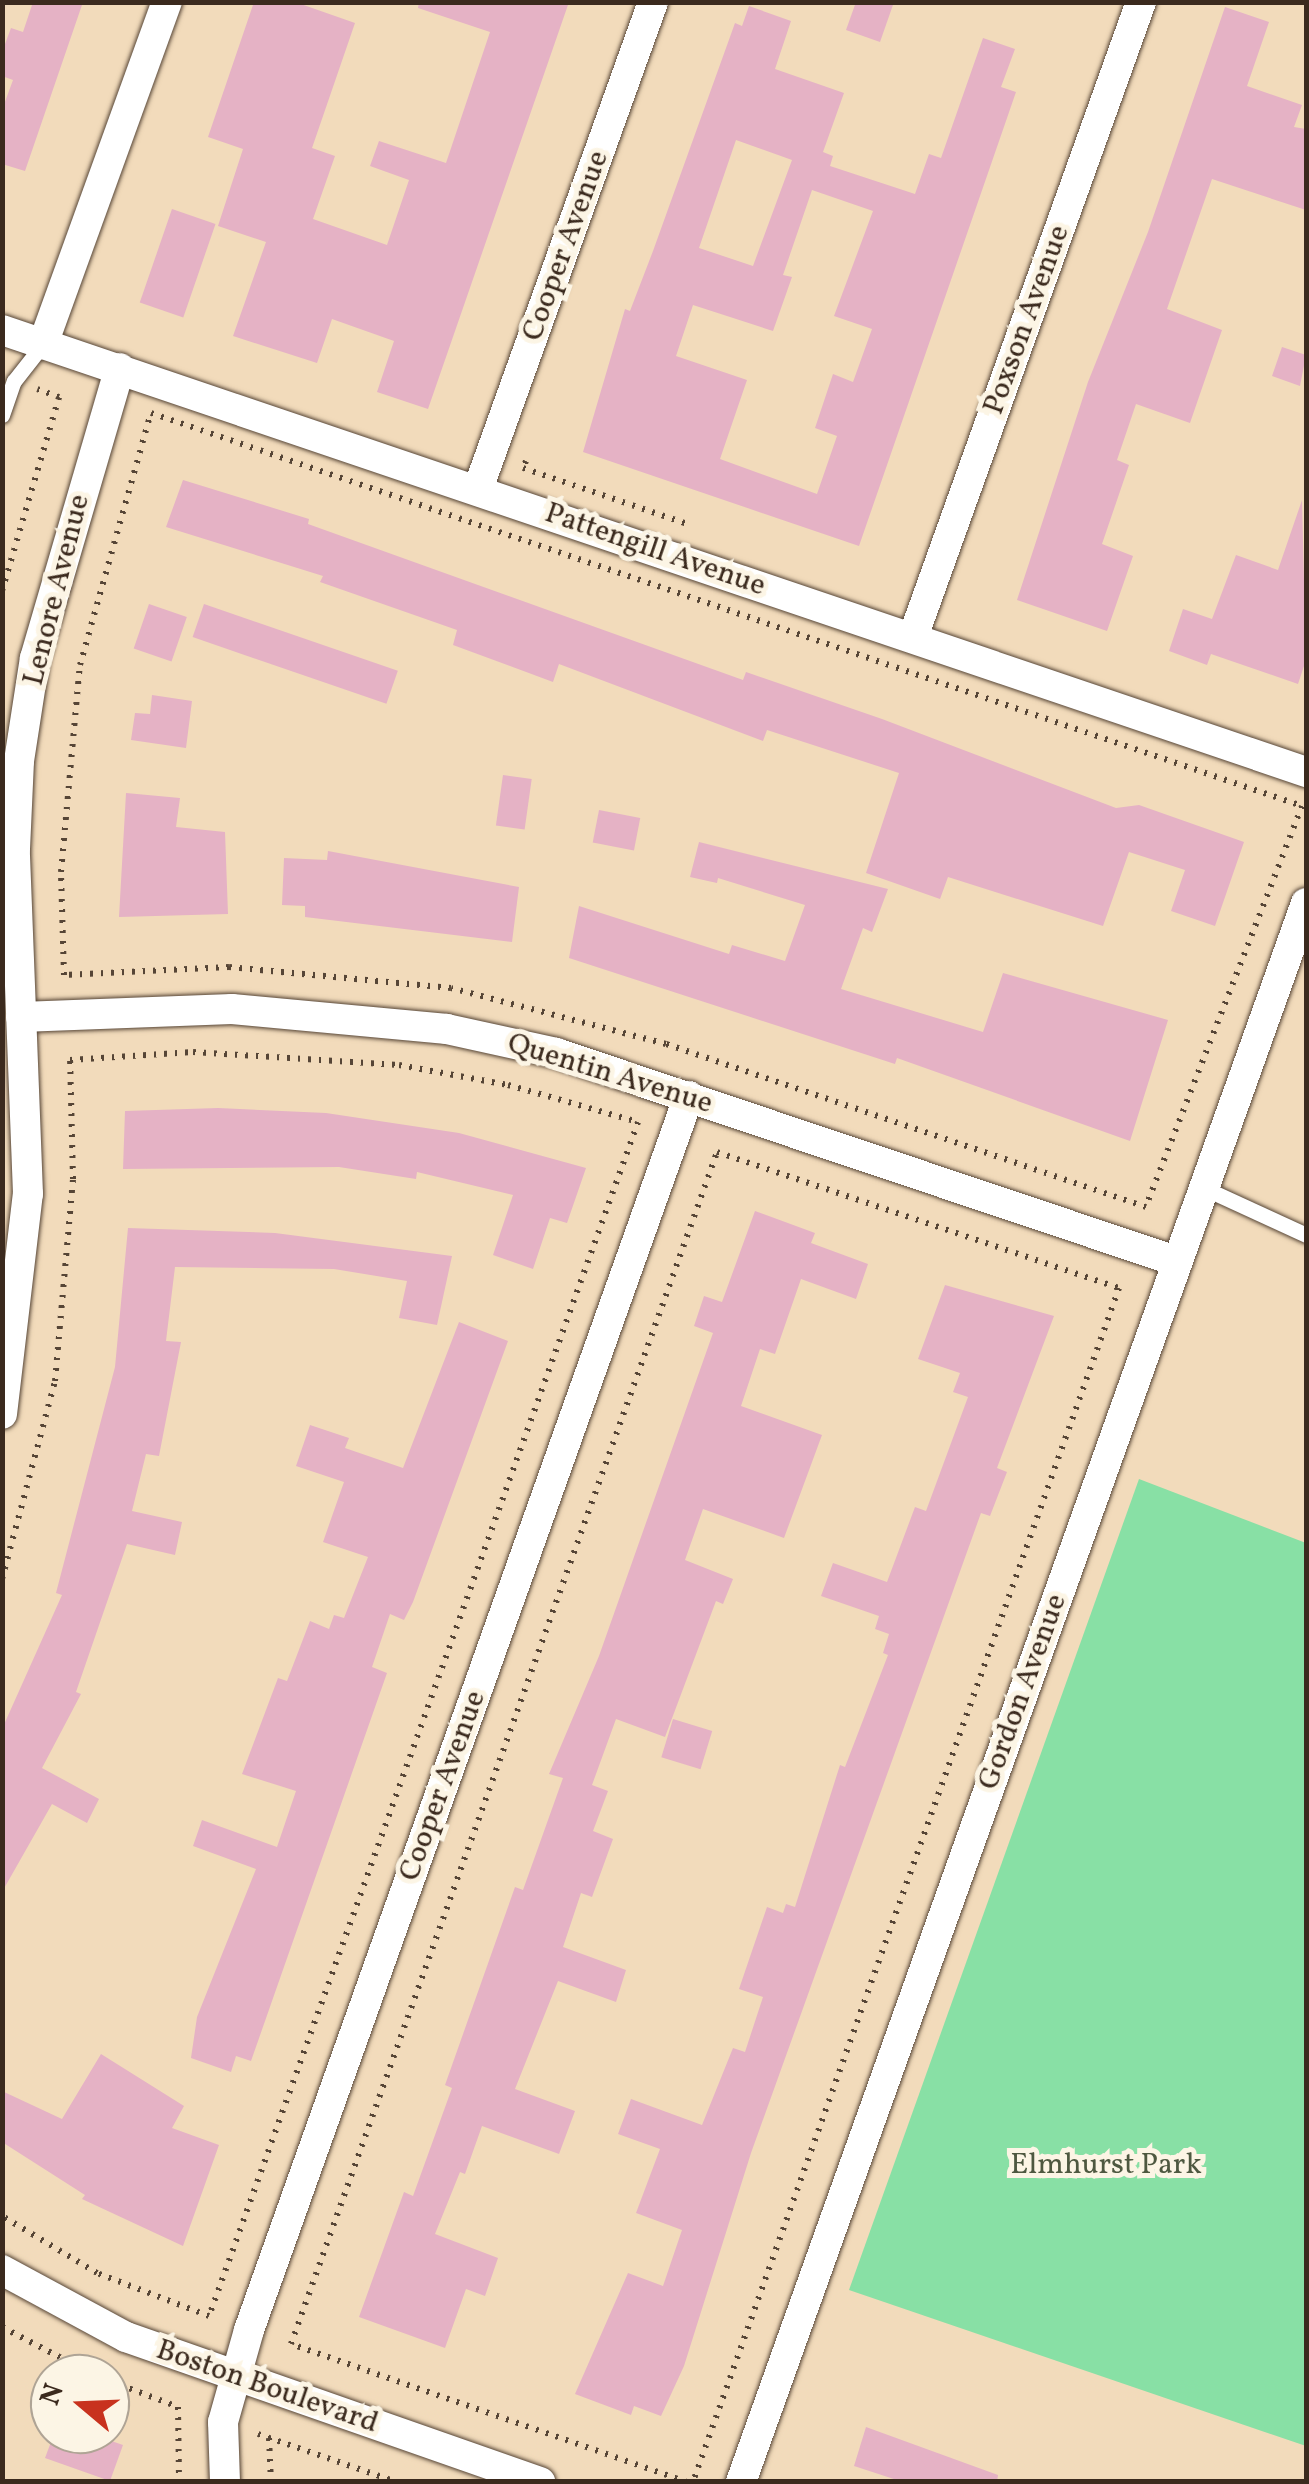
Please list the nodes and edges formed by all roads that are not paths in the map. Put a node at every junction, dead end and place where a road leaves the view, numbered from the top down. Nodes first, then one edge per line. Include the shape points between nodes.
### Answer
1 (166, 2) edge
2 (654, 2) edge
3 (1141, 2) edge
4 (2, 330) edge
5 (43, 344) junction
6 (120, 368) junction
7 (2, 415) edge
8 (478, 490) junction
9 (913, 637) junction
10 (1306, 772) edge
11 (1306, 903) edge
12 (22, 1017) junction
13 (690, 1096) junction
14 (1204, 1188) junction
15 (1306, 1235) edge
16 (1176, 1261) junction
17 (2, 1414) edge
18 (2, 2270) edge
19 (234, 2376) junction
20 (224, 2482) edge
21 (540, 2482) edge
22 (741, 2482) edge

1 - 5 street
2 - 8 street, Cooper Avenue
3 - 9 street, Poxson Avenue
4 - 5 street, Pattengill Avenue
5 - 6 street, Pattengill Avenue
5 - 7 lane via 14,381
6 - 8 street, Pattengill Avenue
6 - 12 street, Lenore Avenue via 40,639 27,710 15,849
8 - 9 street, Pattengill Avenue
9 - 10 street, Pattengill Avenue
11 - 14 street, Gordon Avenue
12 - 13 street, Quentin Avenue via 232,1009 317,1013 447,1029 556,1052
12 - 17 street, Lenore Avenue via 28,1194
13 - 16 street, Quentin Avenue
13 - 19 street, Cooper Avenue
14 - 15 lane
14 - 16 street, Gordon Avenue
16 - 22 street, Gordon Avenue
18 - 19 street, Boston Boulevard via 126,2337
19 - 20 street, Cooper Avenue via 223,2422
19 - 21 street, Boston Boulevard

